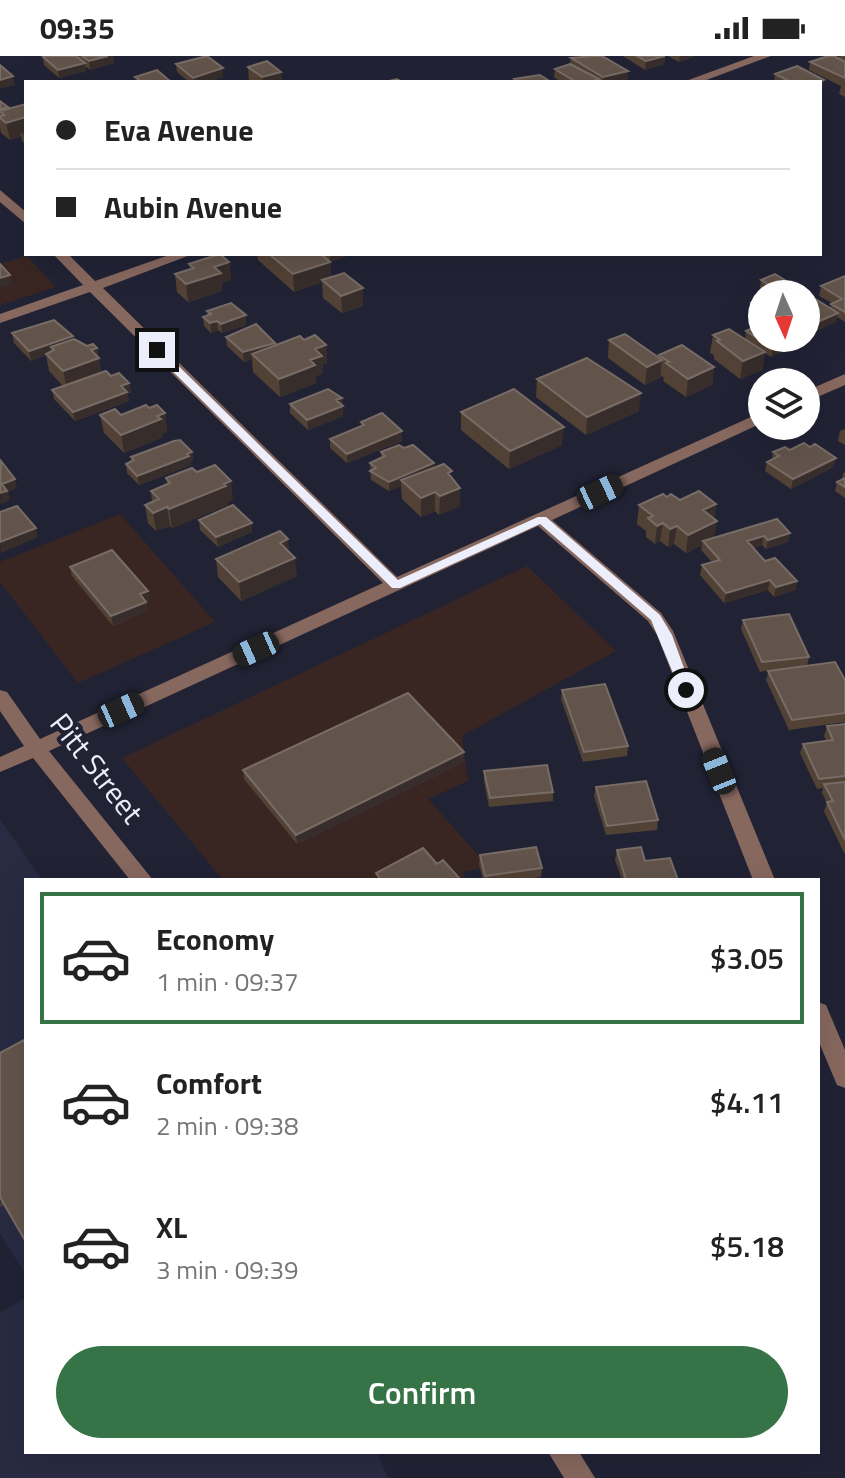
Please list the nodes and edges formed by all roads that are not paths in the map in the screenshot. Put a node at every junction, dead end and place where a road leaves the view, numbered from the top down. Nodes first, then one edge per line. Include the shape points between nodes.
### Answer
1 (765, 56) edge
2 (695, 80) edge
3 (0, 194) edge
4 (24, 218) edge
5 (62, 256) edge
6 (180, 256) edge
7 (92, 286) junction
8 (0, 319) edge
9 (845, 379) edge
10 (820, 391) edge
11 (748, 424) edge
12 (542, 520) junction
13 (396, 586) junction
14 (0, 697) edge
15 (36, 748) junction
16 (0, 765) edge
17 (140, 878) edge
18 (763, 878) edge
19 (820, 1017) edge
20 (845, 1078) edge
21 (563, 1454) edge
22 (581, 1478) edge

1 - 2 street
3 - 4 street
5 - 7 street
6 - 7 street
7 - 8 street
7 - 13 street
9 - 10 street
11 - 12 street
12 - 13 street
12 - 18 street via 655,617
13 - 15 street
14 - 15 street, Pitt Street
15 - 16 street
15 - 17 street, Pitt Street
19 - 20 street
21 - 22 street

